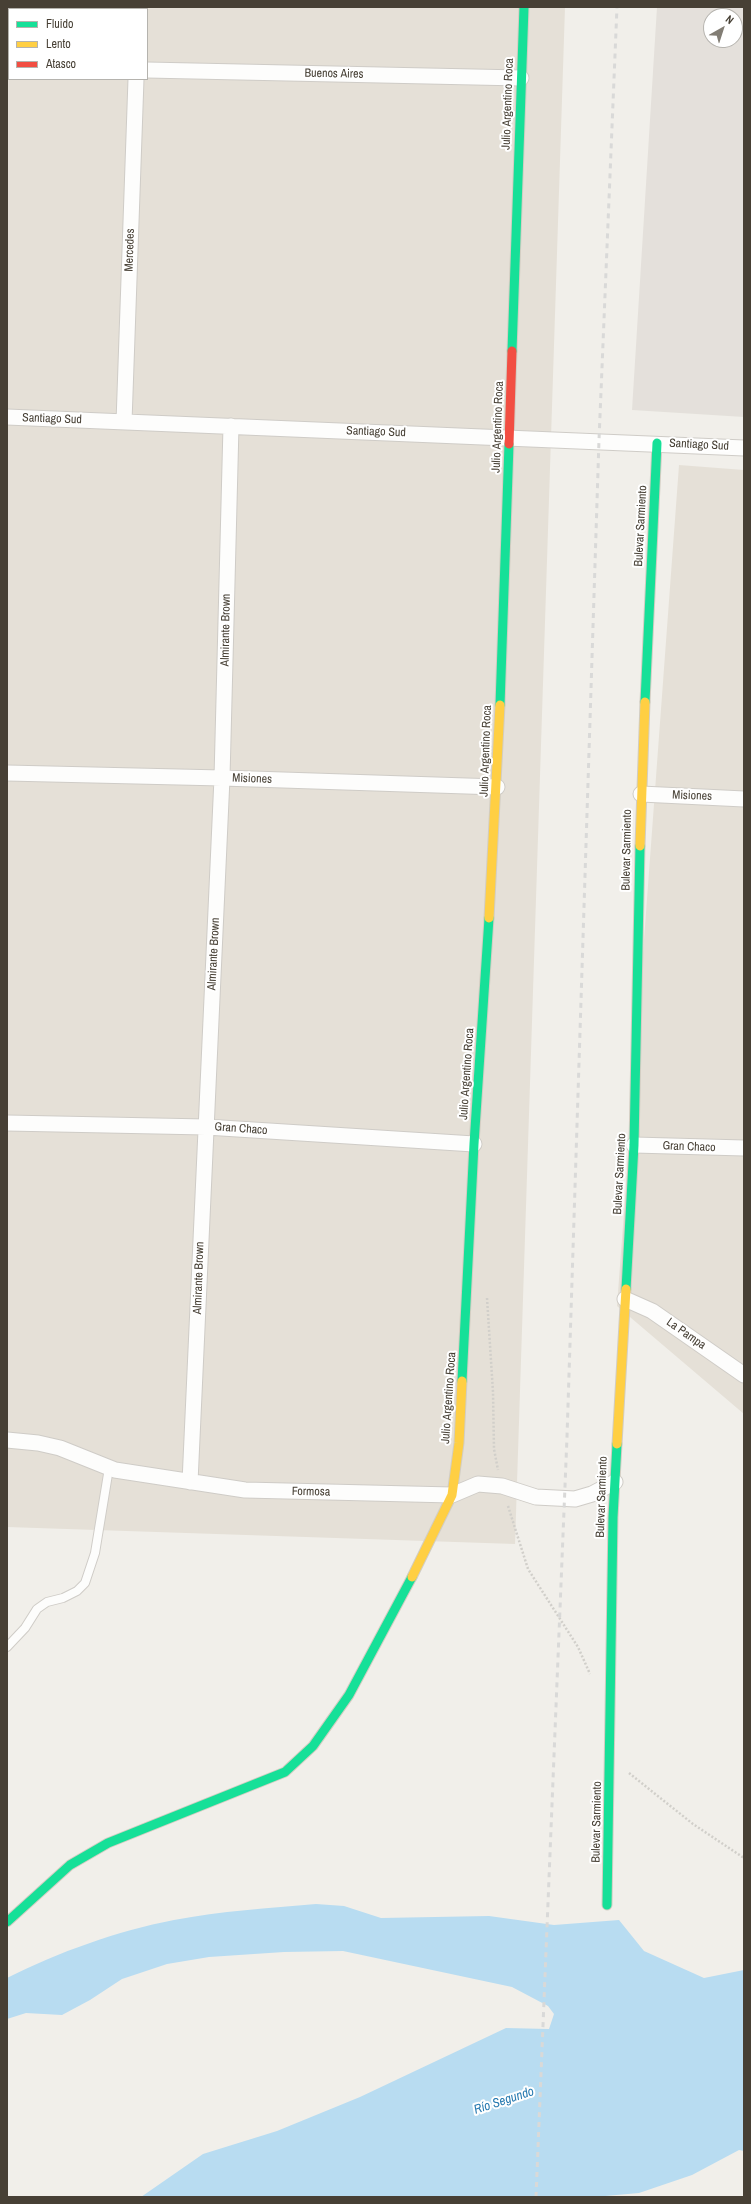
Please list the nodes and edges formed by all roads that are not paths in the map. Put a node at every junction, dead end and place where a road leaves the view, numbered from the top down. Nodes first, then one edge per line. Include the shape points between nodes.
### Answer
1 (524, 7) edge
2 (148, 70) edge
3 (521, 78) junction
4 (136, 80) edge
5 (7, 417) edge
6 (124, 422) junction
7 (231, 426) junction
8 (510, 438) junction
9 (657, 443) junction
10 (744, 448) edge
11 (7, 773) edge
12 (222, 778) junction
13 (497, 787) junction
14 (641, 794) junction
15 (744, 798) edge
16 (7, 1123) edge
17 (206, 1127) junction
18 (474, 1144) junction
19 (634, 1145) junction
20 (744, 1148) edge
21 (625, 1299) junction
22 (744, 1375) edge
23 (7, 1440) edge
24 (109, 1468) junction
25 (190, 1482) junction
26 (615, 1482) junction
27 (452, 1495) junction
28 (7, 1647) edge
29 (607, 1905) dead end
30 (7, 1922) edge

1 - 3 street, Julio Argentino Roca
2 - 3 street, Buenos Aires
3 - 8 street, Julio Argentino Roca
4 - 6 street, Mercedes
5 - 6 street, Santiago Sud
6 - 7 street, Santiago Sud
7 - 8 street, Santiago Sud
7 - 12 street, Almirante Brown
8 - 9 street, Santiago Sud
8 - 13 street, Julio Argentino Roca
9 - 10 street, Santiago Sud
9 - 14 street, Bulevar Sarmiento
11 - 12 street, Misiones
12 - 13 street, Misiones
12 - 17 street, Almirante Brown
13 - 18 street, Julio Argentino Roca
14 - 15 street, Misiones
14 - 19 street, Bulevar Sarmiento
16 - 17 street, Gran Chaco
17 - 18 street, Gran Chaco
17 - 25 street, Almirante Brown
18 - 27 street, Julio Argentino Roca via 459,1436
19 - 20 street, Gran Chaco
19 - 21 street, Bulevar Sarmiento
21 - 22 street, La Pampa via 652,1311
21 - 26 street, Bulevar Sarmiento
23 - 24 street, Formosa via 60,1448
24 - 25 street, Formosa
24 - 28 lane via 95,1553 85,1583 77,1592 47,1602 37,1609 25,1628
25 - 27 street, Formosa via 245,1490
26 - 27 street, Formosa via 592,1494 575,1499 536,1497 502,1486 478,1484
26 - 29 street, Bulevar Sarmiento
27 - 30 street, Julio Argentino Roca via 386,1628 349,1695 302,1756 285,1772 108,1843 70,1865

